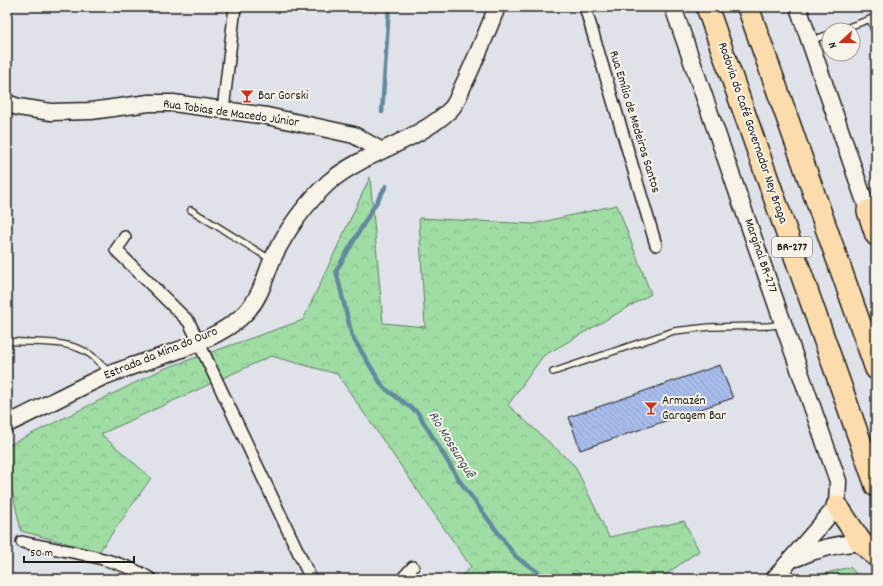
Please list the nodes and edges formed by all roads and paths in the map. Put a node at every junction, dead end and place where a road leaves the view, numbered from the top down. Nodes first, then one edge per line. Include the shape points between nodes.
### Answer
1 (236, 7) edge
2 (496, 7) edge
3 (585, 7) edge
4 (673, 7) edge
5 (707, 7) edge
6 (748, 7) edge
7 (798, 7) edge
8 (873, 18) edge
9 (861, 22) edge
10 (876, 35) edge
11 (821, 37) edge
12 (810, 41) junction
13 (7, 103) edge
14 (223, 110) junction
15 (380, 150) junction
16 (191, 210) dead end
17 (872, 213) edge
18 (876, 235) edge
19 (126, 237) dead end
20 (656, 245) dead end
21 (272, 260) junction
22 (783, 324) junction
23 (7, 341) edge
24 (198, 341) junction
25 (876, 369) edge
26 (553, 372) dead end
27 (110, 374) junction
28 (7, 424) edge
29 (876, 486) edge
30 (837, 506) junction
31 (22, 542) dead end
32 (861, 542) junction
33 (876, 556) edge
34 (793, 559) junction
35 (413, 567) dead end
36 (151, 579) edge
37 (312, 579) edge
38 (402, 579) edge
39 (774, 579) edge

1 - 14 street
2 - 15 street, Estrada da Mina do Ouro via 479,53 452,108 426,128
3 - 20 street, Rua Emílio de Medeiros Santos
4 - 22 street, Marginal BR-277
5 - 29 highway, Rodovia do Café Governador Ney Braga / BR-277
6 - 25 highway, BR-277
7 - 12 street
8 - 9 lane
8 - 10 lane
11 - 12 lane
12 - 17 street
13 - 14 street, Rua Tobias de Macedo Júnior via 51,112 90,111 149,103 173,103
14 - 15 street, Rua Tobias de Macedo Júnior via 267,116 354,134
15 - 21 street, Estrada da Mina do Ouro via 361,159 330,182 300,211
16 - 21 lane
17 - 18 highway
19 - 24 street via 116,250 189,322
21 - 24 street, Estrada da Mina do Ouro via 263,288 248,310 230,325
22 - 26 lane via 710,326 674,331
22 - 30 street, Marginal BR-277 via 838,481
23 - 27 lane via 60,344 78,348
24 - 27 street, Estrada da Mina do Ouro
24 - 37 street
27 - 28 street, Estrada da Mina do Ouro
30 - 32 highway
30 - 34 street
31 - 36 street via 115,563 140,571
32 - 33 highway
32 - 34 street via 837,544
34 - 39 street
35 - 38 street

